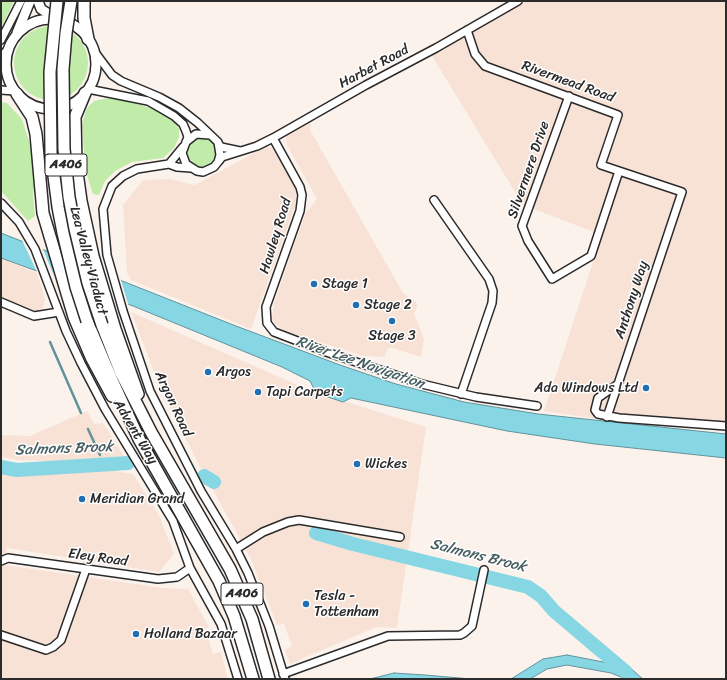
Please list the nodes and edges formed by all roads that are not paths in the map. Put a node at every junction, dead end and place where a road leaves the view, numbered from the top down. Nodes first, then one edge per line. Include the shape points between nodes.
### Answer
1 (21, 1) edge
2 (30, 1) edge
3 (38, 1) edge
4 (57, 1) edge
5 (71, 1) edge
6 (84, 1) edge
7 (518, 1) edge
8 (59, 20) junction
9 (467, 30) junction
10 (17, 34) junction
11 (88, 39) junction
12 (1, 40) edge
13 (9, 48) junction
14 (94, 51) junction
15 (1, 56) edge
16 (1, 90) edge
17 (86, 91) junction
18 (16, 93) junction
19 (569, 96) junction
20 (272, 138) junction
21 (216, 140) junction
22 (184, 144) junction
23 (240, 152) junction
24 (218, 162) junction
25 (169, 164) junction
26 (191, 168) junction
27 (619, 171) junction
28 (682, 192) joint
29 (434, 200) dead end
30 (1, 203) edge
31 (1, 302) edge
32 (59, 312) junction
33 (618, 384) junction
34 (461, 394) junction
35 (537, 406) dead end
36 (607, 416) junction
37 (726, 426) edge
38 (151, 432) junction
39 (139, 439) junction
40 (400, 537) dead end
41 (236, 549) junction
42 (1, 561) edge
43 (190, 568) junction
44 (86, 569) junction
45 (484, 570) dead end
46 (1, 635) edge
47 (284, 677) edge
48 (238, 679) edge
49 (253, 679) edge
50 (269, 679) edge

1 - 12 street
2 - 10 main road
3 - 8 main road via 41,9
4 - 39 highway, Lea Valley Viaduct / A406, bridge via 50,72 51,153 58,207 76,287 111,378
5 - 38 highway, Lea Valley Viaduct / A406, bridge via 63,70 64,149 69,197 88,283 102,325 121,373
6 - 11 highway
7 - 9 street, Harbet Road
8 - 10 main road via 34,22
8 - 11 main road via 74,25
9 - 19 street, Rivermead Road via 475,54 485,66
9 - 20 street, Harbet Road
10 - 13 main road
11 - 14 main road
13 - 15 street
13 - 18 main road via 6,74
14 - 17 main road via 94,78
14 - 21 street via 112,75 179,108
16 - 18 street
17 - 18 main road via 70,105 57,109 34,106
17 - 22 street via 140,99 162,108 183,124 188,137
17 - 38 highway via 75,116 74,133 81,201 93,256 115,330
18 - 39 highway via 32,117 36,134 43,213 74,317 103,382
19 - 27 street, Rivermead Road via 618,115 601,165
19 - 27 street, Silvermere Drive via 522,226 528,241 552,279 591,256
20 - 23 street, Harbet Road
20 - 34 street, Hawley Road via 302,195 300,211 266,307 267,323 281,336 422,384
21 - 22 street via 209,135 196,134
21 - 23 street via 221,147
21 - 24 street via 220,149
22 - 25 street
22 - 26 street via 184,159
23 - 24 street, Harbet Road via 222,157
24 - 26 street via 203,172
25 - 26 street, Argon Road via 177,168
25 - 41 street, Argon Road via 136,169 112,186 103,209 107,255 150,391 201,491
27 - 28 street, Rivermead Road
28 - 33 street, Anthony Way
29 - 34 street via 489,279 493,291 492,303
30 - 32 street, Advent Way via 19,222 36,249
31 - 32 street via 34,316
32 - 43 street, Advent Way via 72,346 105,409 173,522
33 - 36 street, Anthony Way
33 - 36 street via 595,403 598,414
34 - 35 street
36 - 37 street
38 - 50 highway, Lea Valley Viaduct / A406 via 243,595 260,641
39 - 49 highway, Lea Valley Viaduct / A406 via 219,581 231,608
40 - 41 street via 299,520 263,532
41 - 47 street, Argon Road via 258,596
42 - 44 street, Eley Road via 8,558
43 - 44 street, Eley Road via 170,579
43 - 48 street, Advent Way via 221,624
44 - 46 street via 61,640 53,647 46,650
45 - 47 street via 472,626 464,633 388,636

